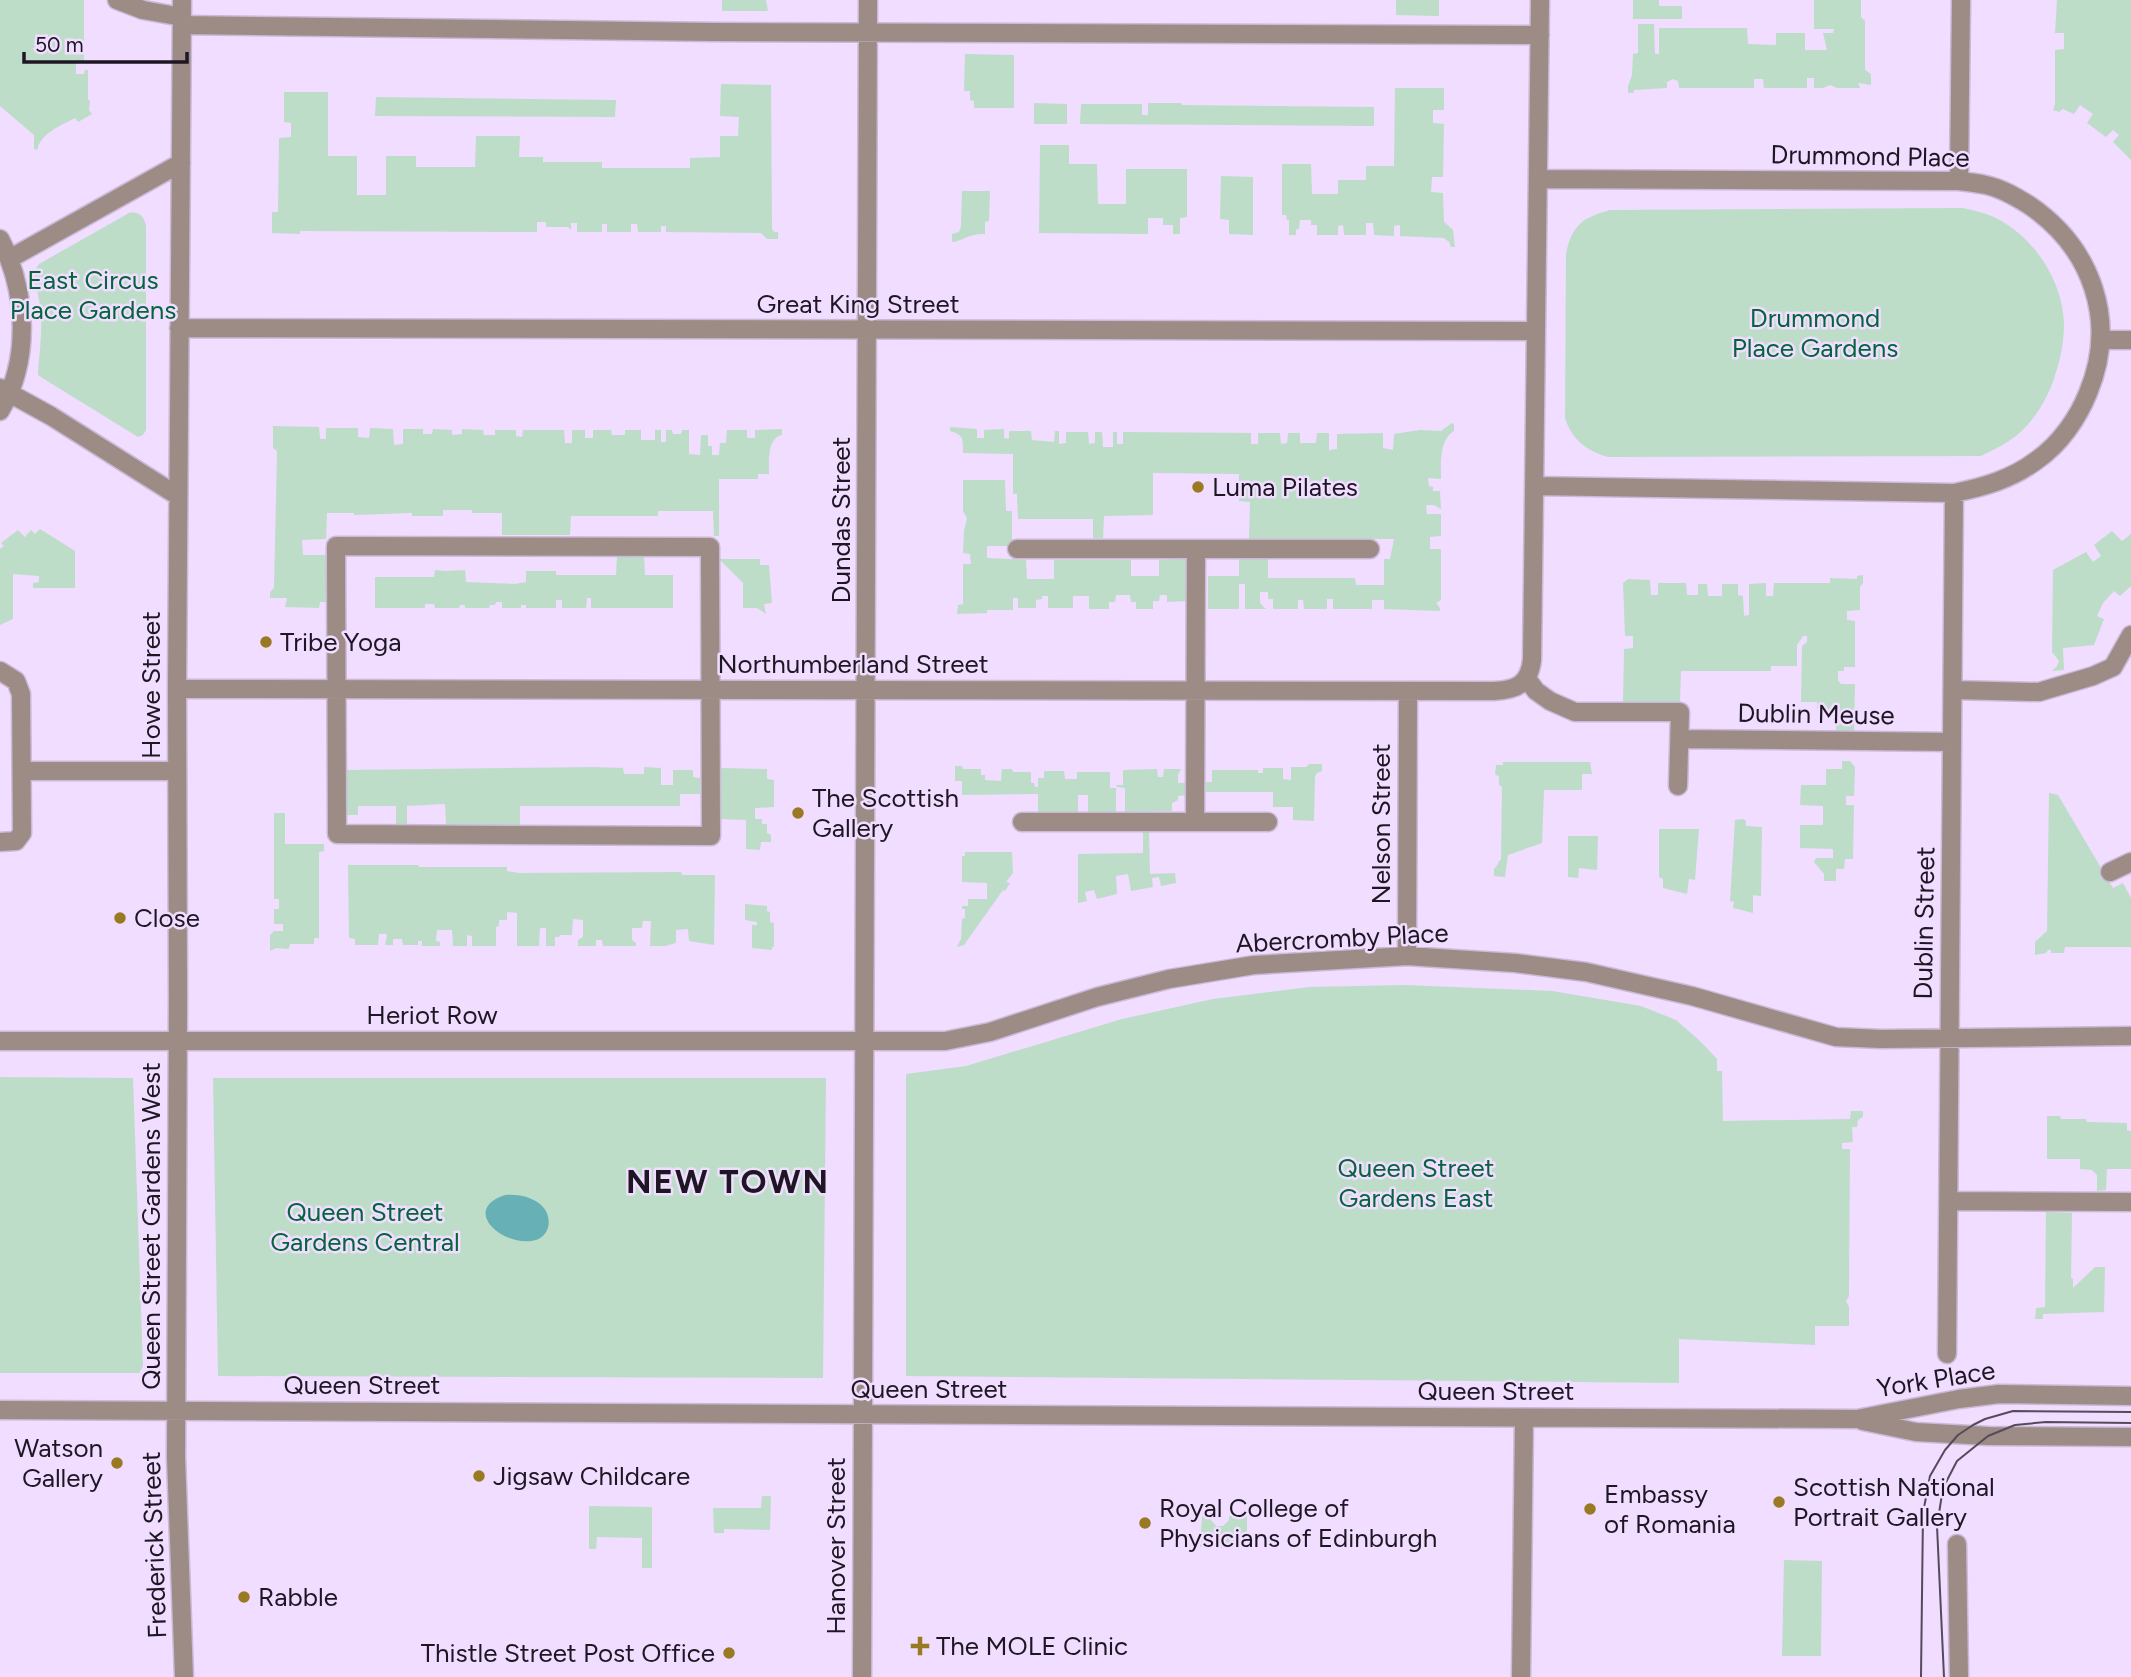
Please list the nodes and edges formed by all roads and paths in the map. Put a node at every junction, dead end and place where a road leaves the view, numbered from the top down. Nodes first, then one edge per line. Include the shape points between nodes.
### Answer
1 (117, 0) edge
2 (868, 0) edge
3 (1540, 0) edge
4 (1961, 0) edge
5 (182, 14) edge
6 (868, 32) junction
7 (1540, 35) junction
8 (180, 163) junction
9 (1538, 178) junction
10 (1959, 181) junction
11 (0, 239) edge
12 (9, 260) junction
13 (179, 328) junction
14 (868, 330) junction
15 (1536, 331) junction
16 (2131, 340) edge
17 (2101, 341) junction
18 (5, 390) edge
19 (0, 411) edge
20 (1534, 486) junction
21 (1954, 494) junction
22 (178, 496) junction
23 (1017, 549) dead end
24 (1196, 549) junction
25 (1370, 549) dead end
26 (2131, 635) edge
27 (0, 671) edge
28 (1527, 680) junction
29 (177, 689) junction
30 (337, 689) junction
31 (711, 690) junction
32 (866, 690) junction
33 (1953, 690) junction
34 (1196, 691) junction
35 (1408, 691) junction
36 (1680, 739) junction
37 (1952, 742) junction
38 (22, 771) junction
39 (177, 771) junction
40 (1678, 786) dead end
41 (1022, 822) dead end
42 (1195, 822) junction
43 (1268, 822) dead end
44 (0, 842) edge
45 (2131, 862) edge
46 (2110, 872) dead end
47 (1407, 956) junction
48 (2131, 1036) edge
49 (1949, 1037) junction
50 (864, 1040) junction
51 (0, 1041) edge
52 (178, 1041) junction
53 (1949, 1201) junction
54 (2131, 1202) edge
55 (1947, 1354) dead end
56 (2131, 1396) edge
57 (0, 1410) edge
58 (176, 1410) junction
59 (863, 1415) junction
60 (1524, 1418) junction
61 (1857, 1419) junction
62 (2131, 1437) edge
63 (1957, 1544) dead end
64 (184, 1677) edge
65 (862, 1677) edge
66 (1521, 1677) edge
67 (1959, 1677) edge

1 - 5 street via 143,10
2 - 6 street, Dundas Street
3 - 7 street
4 - 10 street
5 - 6 street
5 - 8 street, Howe Street
6 - 7 street
6 - 14 street, Dundas Street
7 - 9 street
8 - 12 street
8 - 13 street, Howe Street
9 - 10 street, Drummond Place
9 - 15 street
10 - 17 street, Drummond Place via 2015,196 2045,216 2069,241 2089,274 2097,299
11 - 12 street
12 - 18 street via 22,321 20,354
13 - 14 street, Great King Street
13 - 22 street, Howe Street
14 - 15 street, Great King Street
14 - 32 street, Dundas Street
15 - 20 street
16 - 17 street
17 - 21 street, Drummond Place via 2093,381 2065,434 2040,459 2016,474
18 - 19 street
18 - 22 street
20 - 21 street, Drummond Place
20 - 28 street via 1532,660
21 - 33 street, Dublin Street
22 - 29 street, Howe Street
23 - 24 street
24 - 25 street
24 - 34 street
26 - 33 street via 2113,667 2093,676 2039,692
27 - 38 street via 21,690
28 - 35 street, Northumberland Street via 1507,690
28 - 36 street via 1550,701 1575,712 1680,712
29 - 30 street, Northumberland Street
29 - 39 street, Howe Street
30 - 31 street, Northumberland Street
30 - 31 street via 336,546 710,547
30 - 31 street via 337,835 672,836 711,836
31 - 32 street, Northumberland Street
32 - 34 street, Northumberland Street
32 - 50 street, Dundas Street
33 - 37 street, Dublin Street
34 - 35 street, Northumberland Street
34 - 42 street
35 - 47 street, Nelson Street
36 - 37 street, Dublin Meuse
36 - 40 street
37 - 49 street, Dublin Street
38 - 39 street
38 - 44 street via 21,837
39 - 52 street, Howe Street
41 - 42 street
42 - 43 street
45 - 46 street
47 - 49 street, Abercromby Place via 1515,963 1598,975 1836,1037
47 - 50 street, Abercromby Place via 1291,962 1199,974 1097,997 968,1037 919,1042
48 - 49 street, Abercromby Place
49 - 53 street, Dublin Street
50 - 52 street, Heriot Row
50 - 59 street
51 - 52 street, Heriot Row
52 - 58 street, Queen Street Gardens West
53 - 54 street
53 - 55 street, Dublin Street
56 - 61 street, York Place via 1999,1394
57 - 58 street, Queen Street
58 - 59 street, Queen Street
58 - 64 street, Frederick Street
59 - 60 street, Queen Street
59 - 65 street, Hanover Street
60 - 61 street, Queen Street
60 - 66 street
61 - 62 street, York Place via 1916,1433
63 - 67 street

